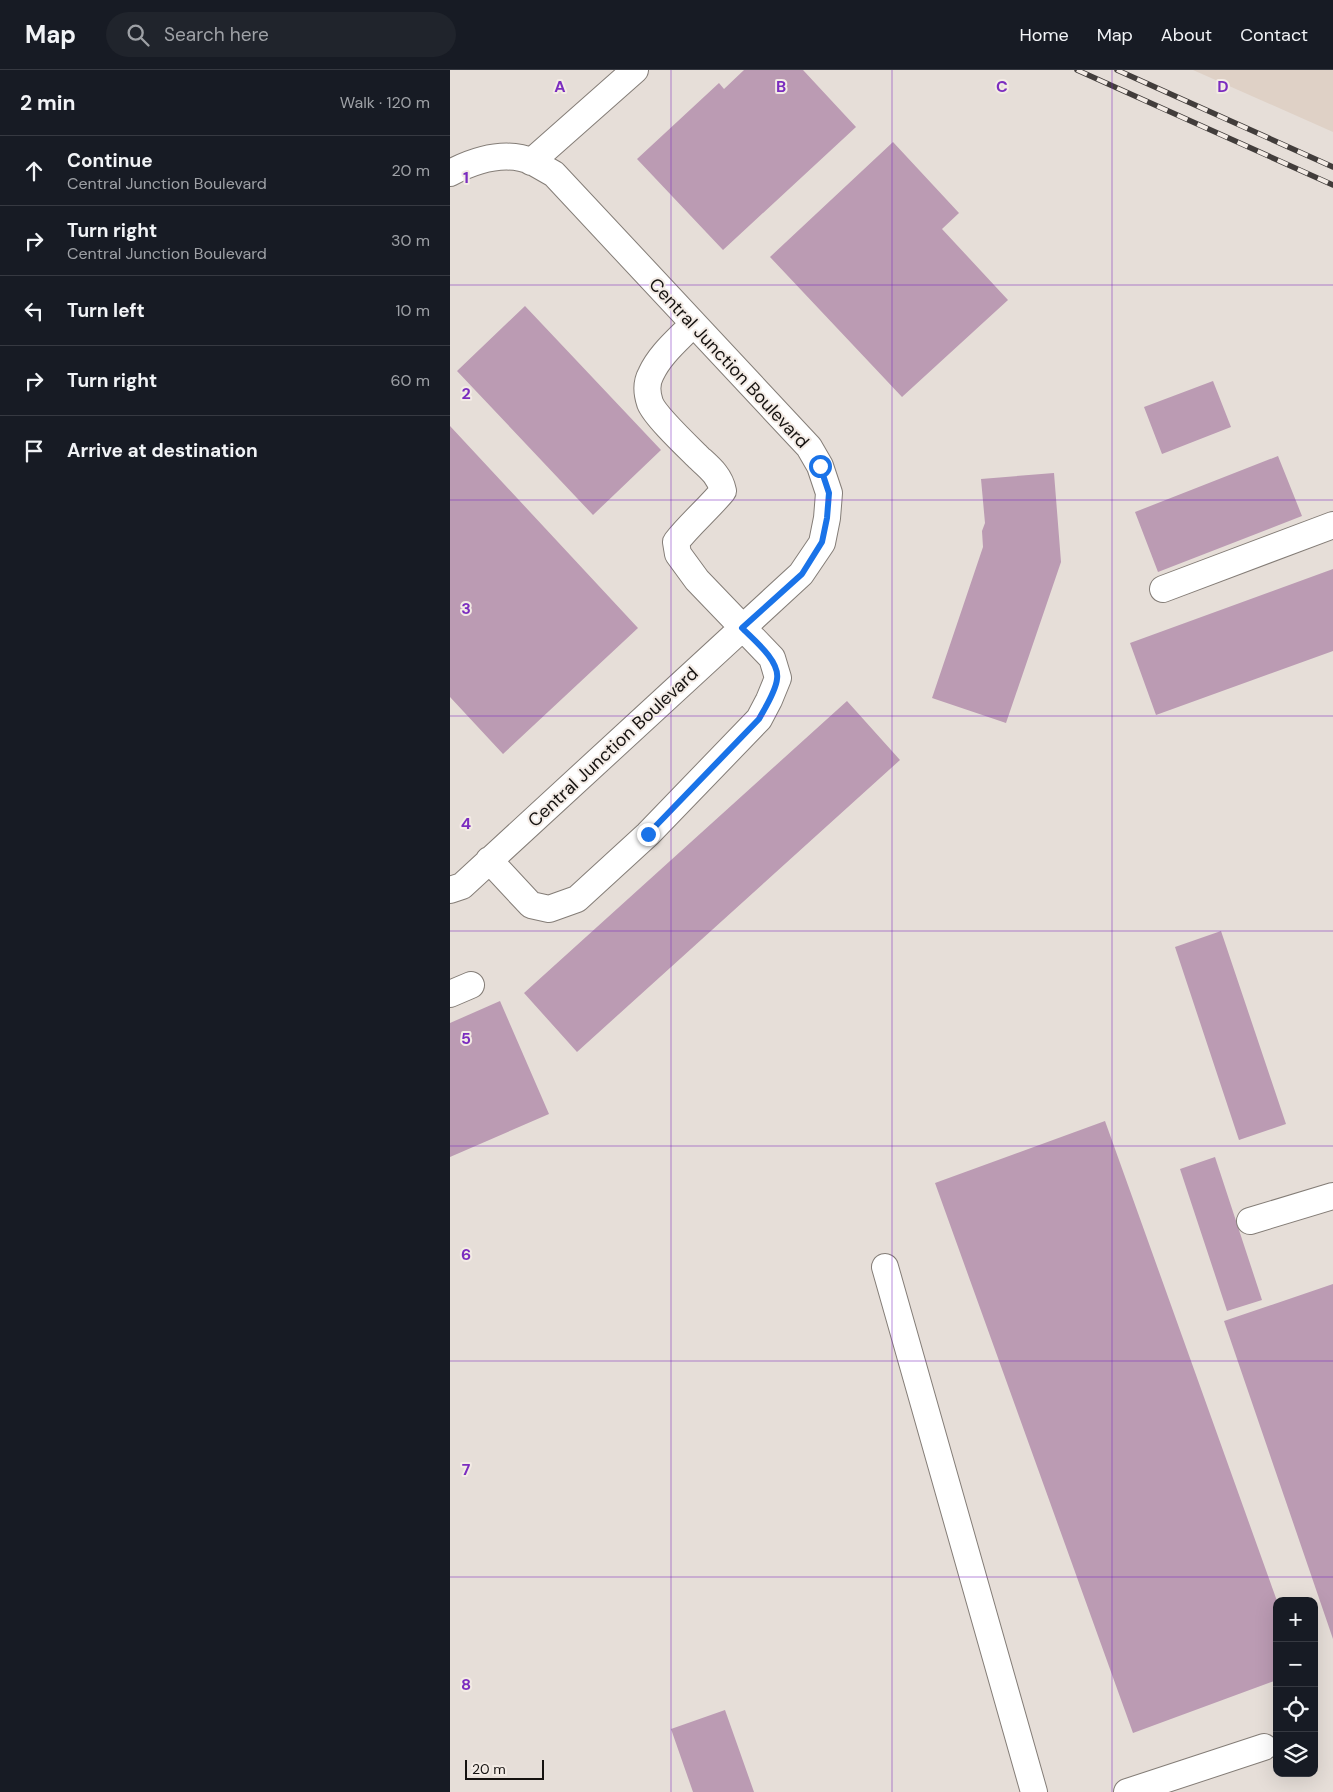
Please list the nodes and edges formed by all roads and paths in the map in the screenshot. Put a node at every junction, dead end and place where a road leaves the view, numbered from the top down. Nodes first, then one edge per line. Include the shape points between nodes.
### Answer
1 (635, 70) edge
2 (531, 162) junction
3 (450, 173) edge
4 (693, 324) junction
5 (1333, 525) edge
6 (1163, 589) dead end
7 (742, 628) junction
8 (489, 860) junction
9 (450, 890) edge
10 (1333, 1196) edge
11 (1250, 1221) dead end
12 (885, 1267) dead end
13 (1264, 1747) dead end
14 (1034, 1792) edge
15 (1127, 1792) edge

1 - 2 street
2 - 3 street, Central Junction Boulevard via 503,156 469,163
2 - 4 street, Central Junction Boulevard via 554,174
4 - 7 street, Central Junction Boulevard via 809,447 820,466 829,493 822,542 802,574
4 - 7 street via 655,366 647,392 651,406 721,482 723,492 676,542 678,554 697,580
5 - 6 street
7 - 8 street, Central Junction Boulevard
7 - 8 street via 772,658 778,678 759,719 648,834 577,900 549,909 531,905
8 - 9 street, Central Junction Boulevard via 462,886
10 - 11 street
12 - 14 street
13 - 15 street

